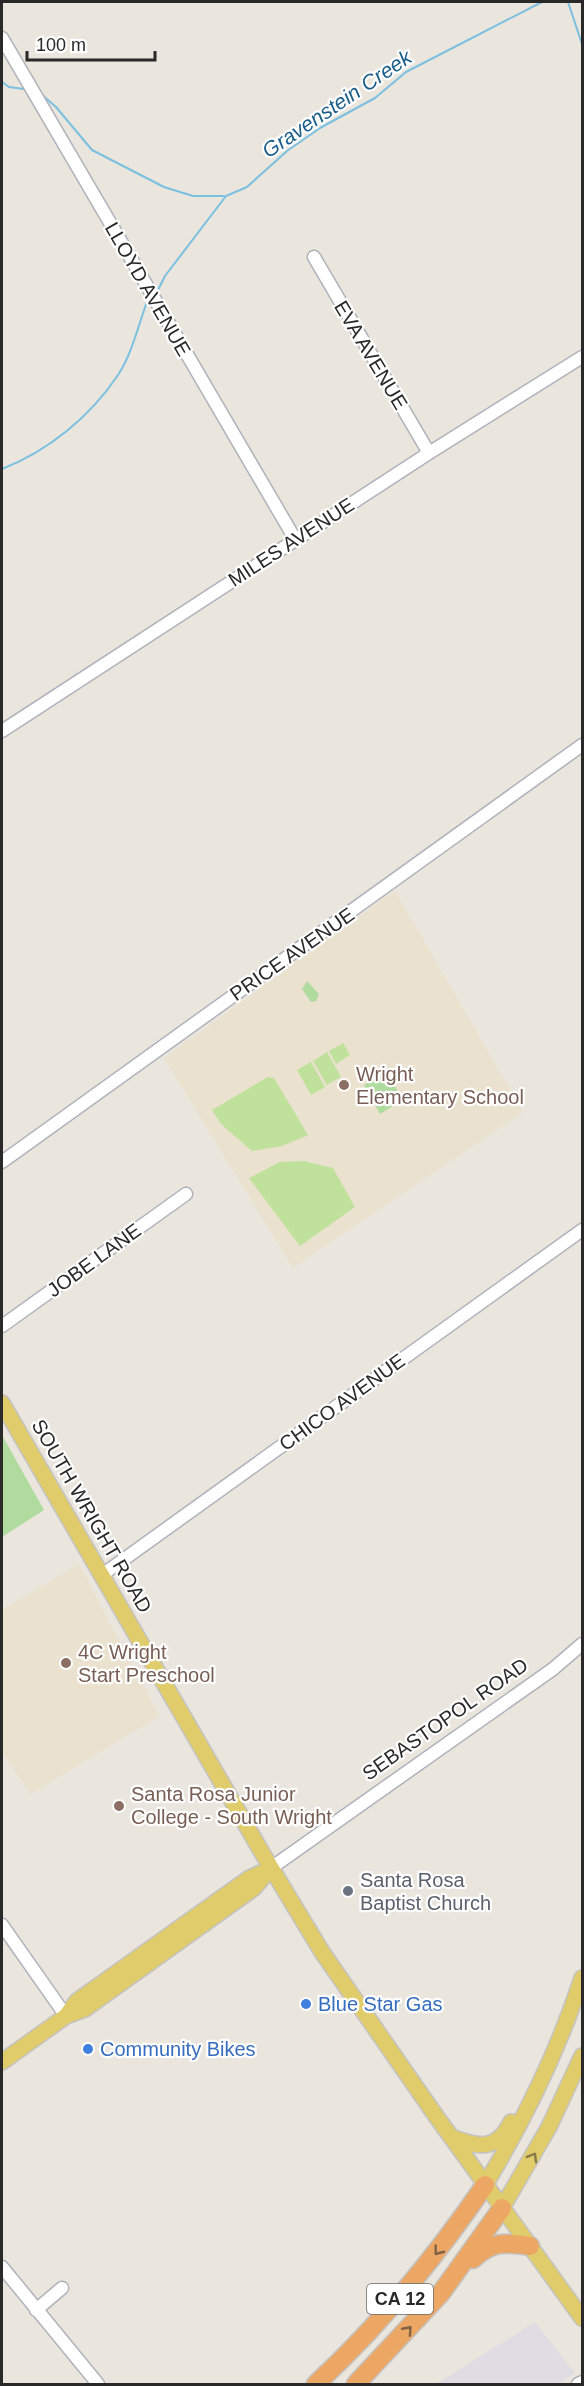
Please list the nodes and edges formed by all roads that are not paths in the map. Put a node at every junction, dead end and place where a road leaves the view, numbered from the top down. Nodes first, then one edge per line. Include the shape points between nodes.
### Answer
1 (2, 38) edge
2 (314, 257) dead end
3 (582, 357) edge
4 (429, 453) junction
5 (295, 539) junction
6 (2, 731) edge
7 (582, 746) edge
8 (2, 1162) edge
9 (186, 1194) dead end
10 (582, 1230) edge
11 (2, 1326) edge
12 (3, 1408) edge
13 (102, 1575) junction
14 (582, 1644) edge
15 (271, 1868) junction
16 (2, 1925) edge
17 (582, 1978) edge
18 (66, 2016) junction
19 (558, 2045) junction
20 (582, 2056) edge
21 (2, 2062) edge
22 (451, 2137) junction
23 (485, 2185) junction
24 (502, 2208) junction
25 (530, 2246) junction
26 (2, 2267) edge
27 (458, 2272) junction
28 (62, 2288) dead end
29 (36, 2310) junction
30 (582, 2318) edge
31 (582, 2382) edge
32 (98, 2385) edge
33 (316, 2385) edge
34 (356, 2385) edge
35 (578, 2385) edge

1 - 5 street, LLOYD AVENUE
2 - 4 street, EVA AVENUE
3 - 4 street, MILES AVENUE
4 - 5 street, MILES AVENUE
5 - 6 street, MILES AVENUE
7 - 8 street, PRICE AVENUE
9 - 11 street, JOBE LANE
10 - 13 street, CHICO AVENUE
12 - 13 main road, SOUTH WRIGHT ROAD
13 - 15 main road, SOUTH WRIGHT ROAD
14 - 15 street, SEBASTOPOL ROAD via 553,1669
15 - 18 main road, SEBASTOPOL ROAD via 249,1879 77,2001
15 - 22 main road, SOUTH WRIGHT ROAD via 322,1952
16 - 18 street
17 - 19 main road, CA 12
18 - 21 main road, SEBASTOPOL ROAD
19 - 22 main road via 534,2075 502,2137 481,2145
19 - 23 main road, CA 12
24 -> 20 main road, CA 12 via 549,2127
22 - 23 main road, SOUTH WRIGHT ROAD
23 - 24 main road, SOUTH WRIGHT ROAD
23 -> 33 highway, CA 12 via 411,2286
24 - 25 main road, SOUTH WRIGHT ROAD
24 - 27 highway, CA 12
25 - 27 highway via 496,2243
25 - 30 main road, SOUTH WRIGHT ROAD
26 - 29 street
34 -> 27 highway, CA 12
28 - 29 street
29 - 32 street
31 - 35 street

